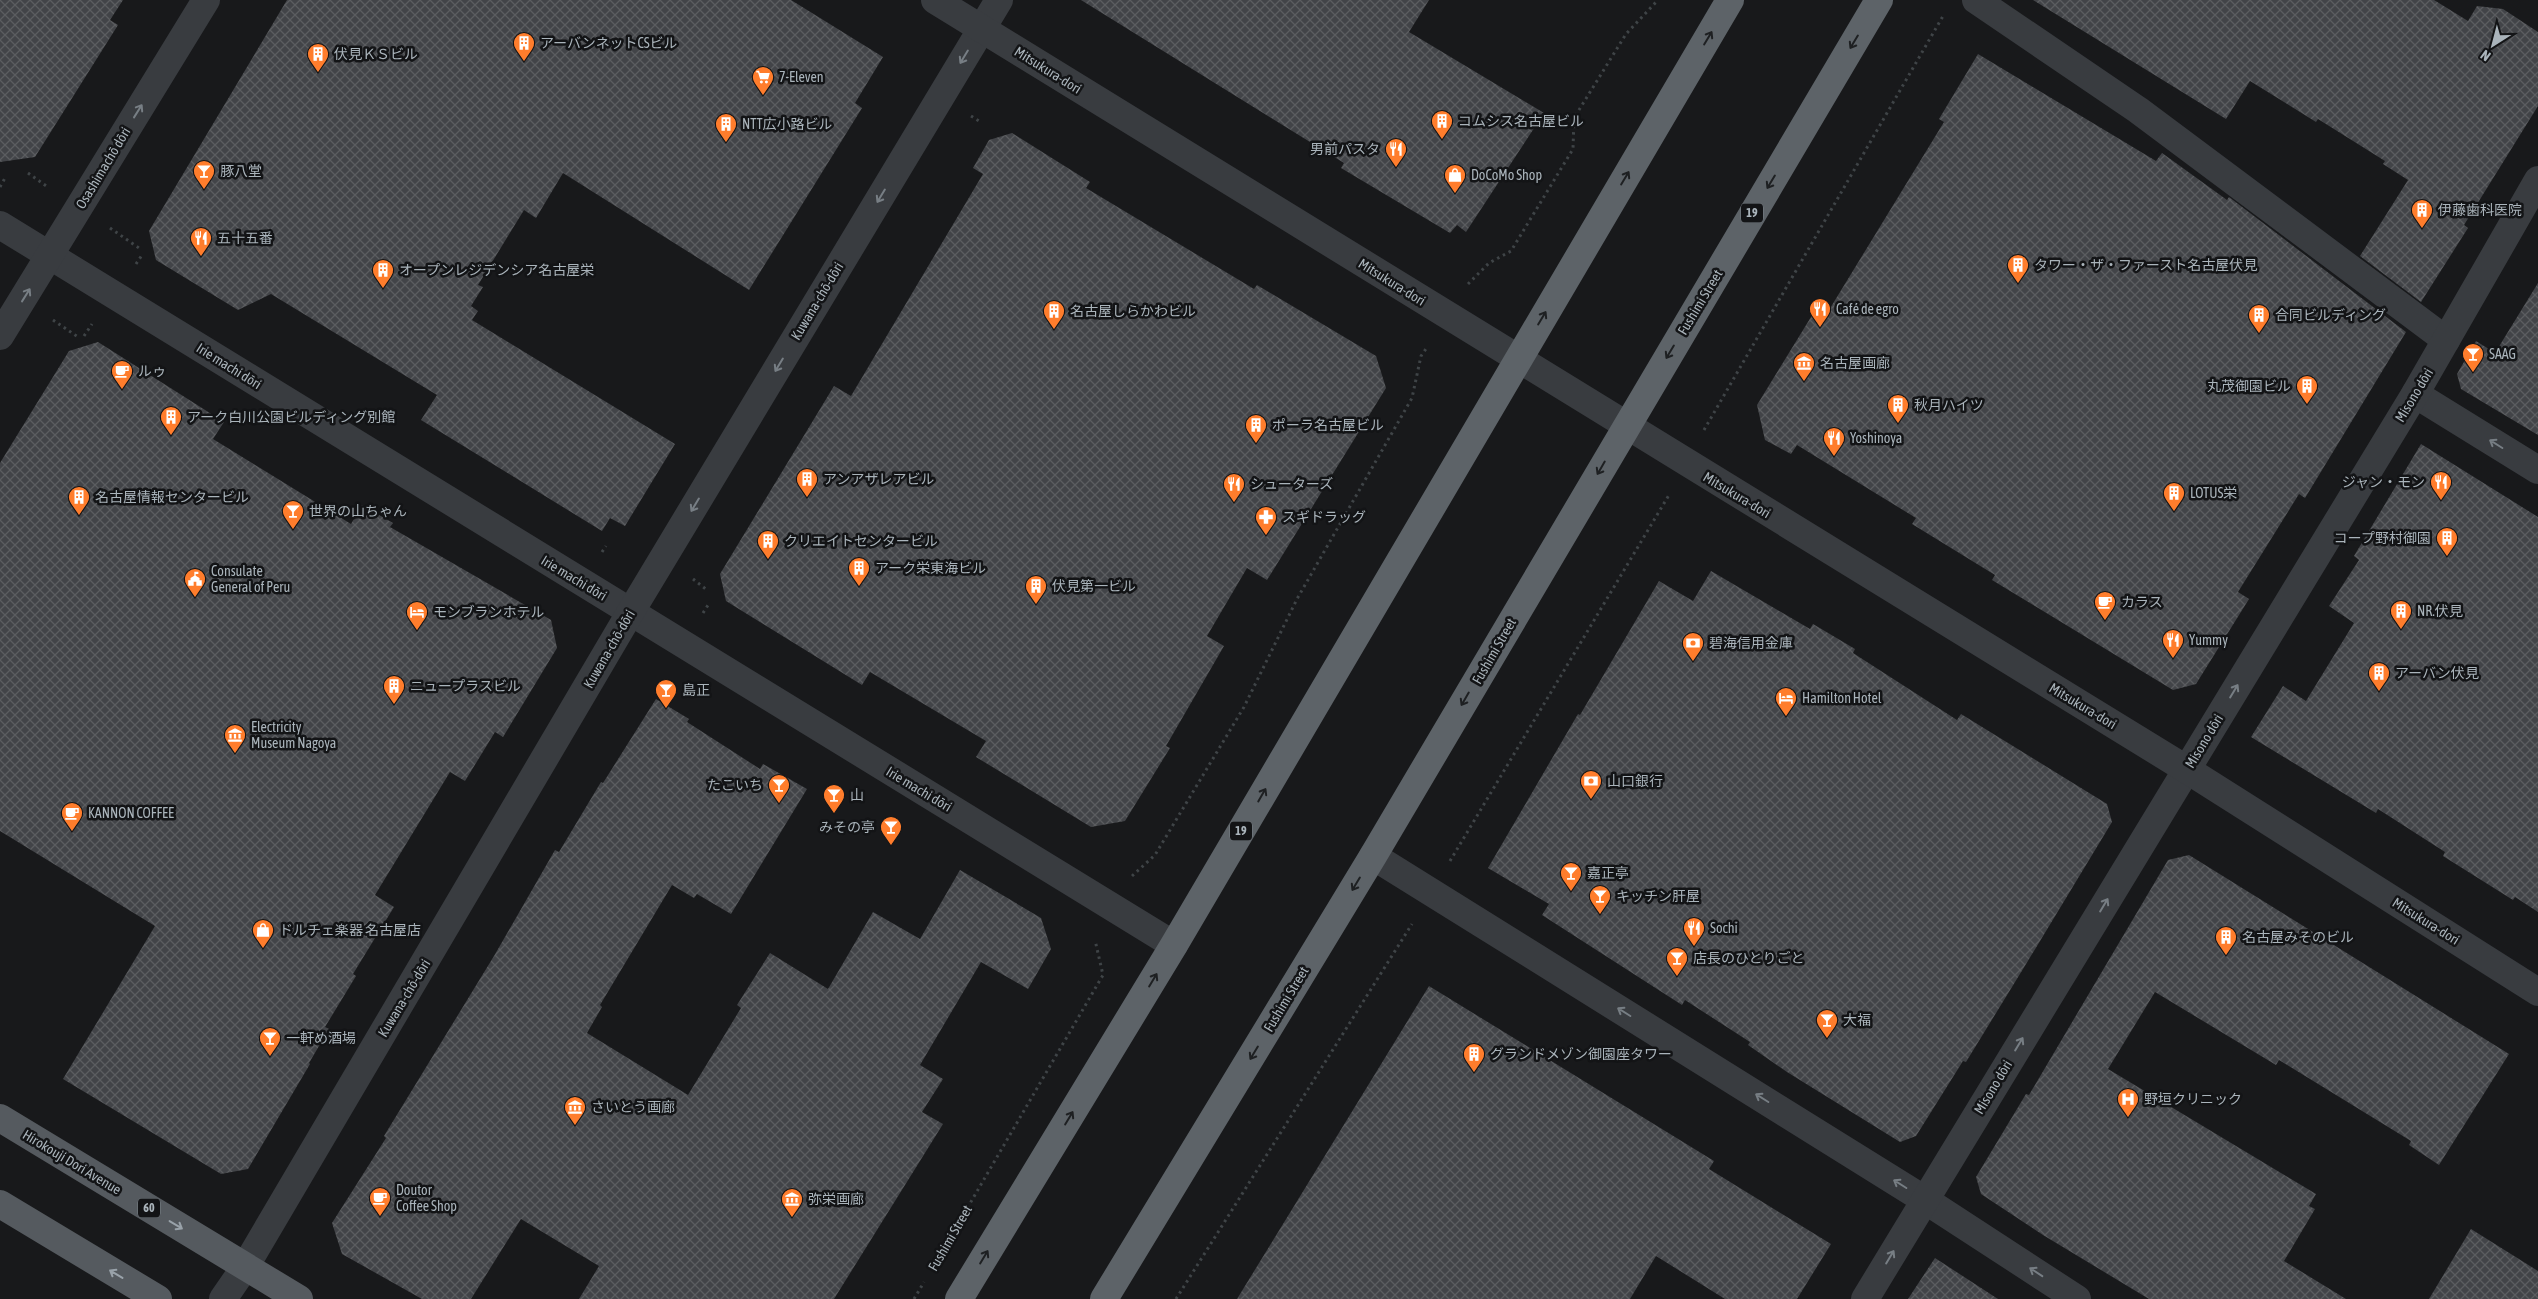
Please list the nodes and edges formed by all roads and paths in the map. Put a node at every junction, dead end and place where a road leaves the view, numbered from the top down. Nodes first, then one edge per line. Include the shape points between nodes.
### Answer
1 (206, 0) edge
2 (935, 0) edge
3 (998, 0) edge
4 (1658, 0) edge
5 (1730, 0) edge
6 (1879, 0) edge
7 (1976, 0) edge
8 (1948, 9) dead end
9 (981, 28) junction
10 (5, 178) dead end
11 (2538, 180) edge
12 (0, 187) edge
13 (0, 226) edge
14 (50, 256) junction
15 (1466, 285) dead end
16 (0, 336) edge
17 (2446, 340) junction
18 (1422, 356) dead end
19 (1518, 360) junction
20 (2415, 394) junction
21 (1712, 415) dead end
22 (1626, 426) junction
23 (2538, 470) edge
24 (1660, 512) dead end
25 (630, 613) junction
26 (2186, 769) junction
27 (1373, 856) junction
28 (1132, 875) dead end
29 (1432, 891) junction
30 (1094, 939) dead end
31 (1174, 944) junction
32 (2538, 992) edge
33 (0, 1118) edge
34 (1925, 1200) junction
35 (0, 1204) edge
36 (949, 1239) dead end
37 (245, 1267) junction
38 (929, 1274) dead end
39 (158, 1299) edge
40 (224, 1299) edge
41 (298, 1299) edge
42 (914, 1299) edge
43 (959, 1299) edge
44 (1104, 1299) edge
45 (1176, 1299) edge
46 (1865, 1299) edge
47 (2077, 1299) edge

14 -> 1 street, Osashimachō dōri
2 - 9 street, Mitsukura-dori
3 - 9 street, Kuwana-chō-dōri
4 - 15 path via 1626,34 1574,118 1573,149 1511,251 1489,263
19 -> 5 highway, 19
6 -> 22 highway, Fushimi Street / 19
7 - 17 street via 2138,110
8 - 21 path
9 - 19 street, Mitsukura-dori
9 -> 25 street, Kuwana-chō-dōri
10 - 12 path
11 - 17 street, Misono dōri
13 - 14 street, Irie machi dōri
16 -> 14 street, Osashimachō dōri
14 - 25 street, Irie machi dōri
17 - 20 street, Misono dōri
18 - 28 path via 1412,398 1296,599 1244,707 1155,855
19 - 22 street, Mitsukura-dori
31 -> 19 highway, 19
23 -> 20 street
26 -> 20 street, Misono dōri
22 - 26 street, Mitsukura-dori
22 -> 27 highway, Fushimi Street / 19
24 - 29 path
25 - 31 street, Irie machi dōri
25 - 37 street, Kuwana-chō-dōri
26 - 32 street, Mitsukura-dori
34 -> 26 street, Misono dōri
27 - 29 street
27 -> 44 highway, Fushimi Street / 19
34 -> 29 street
29 - 45 path
30 - 36 path, Fushimi Street via 1104,975
43 -> 31 highway, 19
33 -> 37 main road, Hirokouji Dori Avenue / 60
46 -> 34 street, Misono dōri
47 -> 34 street
39 -> 35 main road
37 - 40 street, Kuwana-chō-dōri
37 - 41 main road, Hirokouji Dori Avenue / 60
38 - 42 path, Fushimi Street

